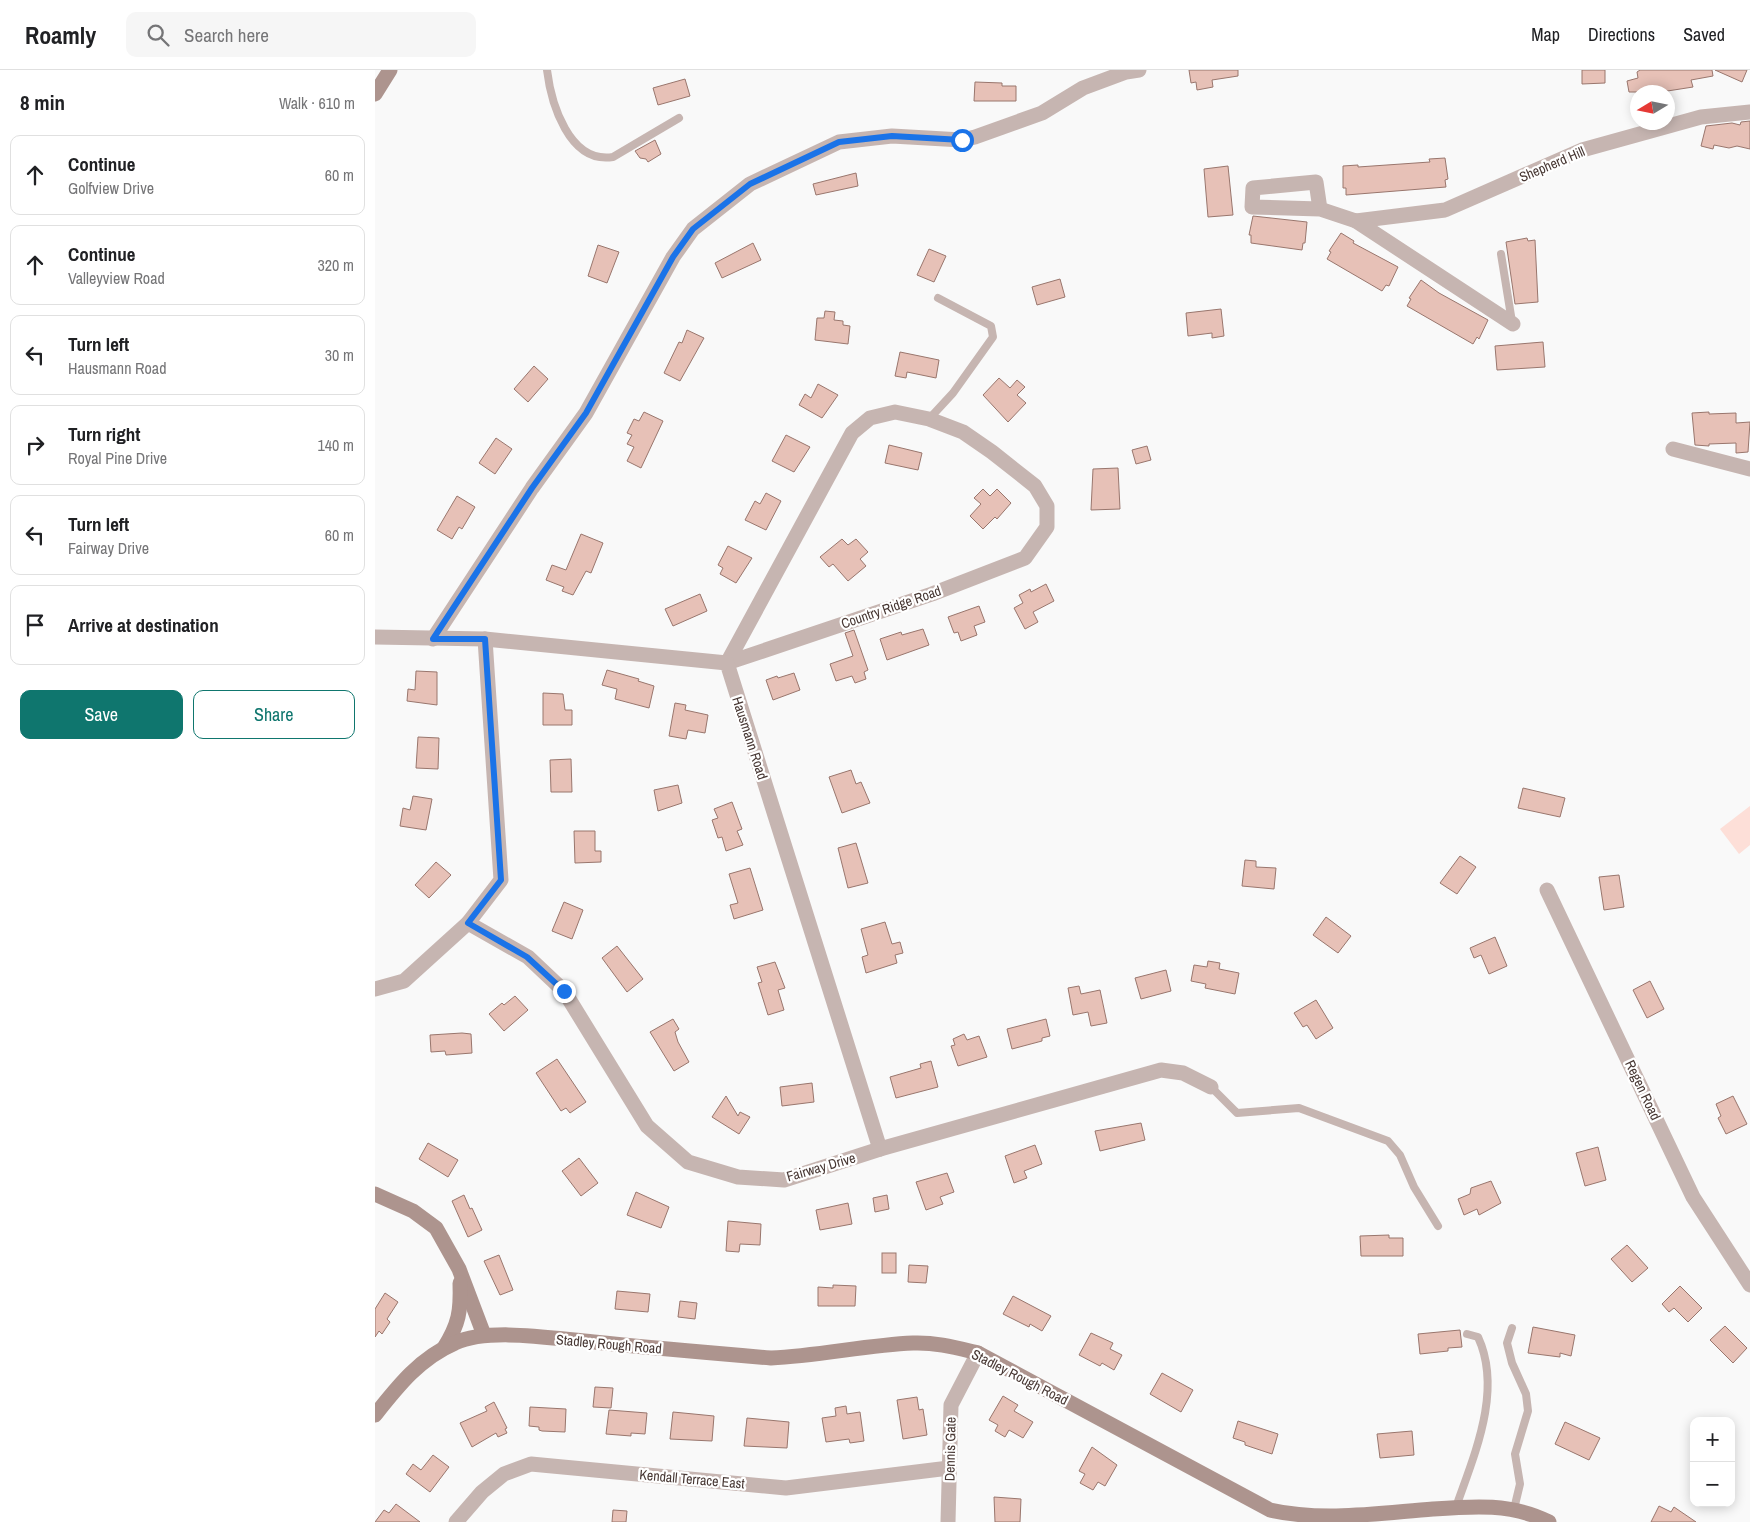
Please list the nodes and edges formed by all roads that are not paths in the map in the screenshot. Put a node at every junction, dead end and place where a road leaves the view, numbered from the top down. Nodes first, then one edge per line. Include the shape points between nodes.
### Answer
1 (390, 70) edge
2 (547, 70) edge
3 (1139, 70) edge
4 (375, 94) edge
5 (1750, 112) edge
6 (679, 118) dead end
7 (1320, 208) dead end
8 (1356, 221) junction
9 (1501, 254) dead end
10 (938, 298) dead end
11 (1513, 324) joint
12 (929, 419) junction
13 (1673, 449) dead end
14 (1750, 469) edge
15 (375, 637) edge
16 (433, 639) junction
17 (485, 639) junction
18 (727, 663) junction
19 (1547, 890) dead end
20 (468, 923) junction
21 (375, 989) edge
22 (1211, 1087) joint
23 (880, 1149) junction
24 (375, 1194) edge
25 (1438, 1226) dead end
26 (459, 1269) junction
27 (1750, 1285) edge
28 (1512, 1328) dead end
29 (1467, 1334) dead end
30 (484, 1335) junction
31 (443, 1349) junction
32 (978, 1353) junction
33 (375, 1415) edge
34 (949, 1468) junction
35 (1456, 1507) junction
36 (1513, 1516) edge
37 (456, 1522) edge
38 (948, 1522) edge
39 (1549, 1522) edge

1 - 4 main road
2 - 6 lane via 558,118 574,142 592,155 613,158
3 - 16 street via 1083,88 1042,113 975,137 962,140 892,136 839,142 750,184 693,229 673,257 586,413 532,488
5 - 8 street, Shepherd Hill via 1701,117 1582,150 1445,210
7 - 8 street, Shepherd Hill
8 - 11 street, Shepherd Hill
9 - 11 lane
10 - 12 lane via 991,326 993,337 953,393
12 - 18 street, Country Ridge Road via 895,412 870,418 852,433
12 - 18 street, Country Ridge Road via 963,432 1035,486 1047,506 1047,527 1025,558 932,594
13 - 14 street
15 - 16 street
16 - 17 street
17 - 18 street
17 - 20 street via 501,880
18 - 23 street, Hausmann Road
19 - 27 street, Regen Road via 1693,1196
20 - 21 street via 404,981
20 - 23 street, Fairway Drive via 527,957 564,991 647,1126 688,1162 738,1177 783,1180
22 - 23 street, Fairway Drive via 1183,1073 1161,1070
22 - 25 lane via 1237,1113 1299,1108 1389,1141 1400,1155 1414,1187
24 - 26 main road via 413,1210 435,1228
26 - 30 main road
26 - 31 main road via 461,1308 455,1330
28 - 36 lane via 1507,1343 1512,1363 1527,1394 1527,1410 1515,1454 1520,1484
29 - 35 lane via 1478,1337 1485,1351 1489,1379 1474,1452
30 - 31 main road, Stadley Rough Road
30 - 32 main road, Stadley Rough Road via 771,1358 808,1357 914,1343
31 - 33 main road, Stadley Rough Road via 426,1358
32 - 34 street, Dennis Gate via 951,1405
32 - 35 main road, Stadley Rough Road via 1270,1510 1316,1517
34 - 37 street, Kendall Terrace East via 786,1488 531,1464 504,1474
34 - 38 street, Dennis Gate
35 - 36 main road, Stadley Rough Road
36 - 39 main road, Stadley Rough Road via 1534,1515

